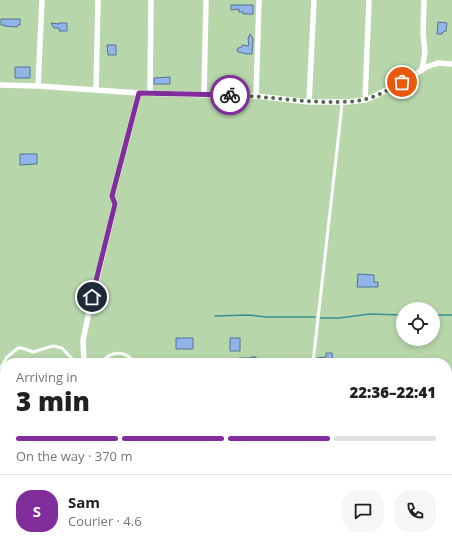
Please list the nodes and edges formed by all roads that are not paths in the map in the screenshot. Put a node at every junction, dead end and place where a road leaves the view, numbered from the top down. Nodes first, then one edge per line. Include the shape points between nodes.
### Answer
1 (42, 0) edge
2 (98, 0) edge
3 (152, 0) edge
4 (206, 0) edge
5 (259, 0) edge
6 (314, 0) edge
7 (369, 0) edge
8 (424, 0) edge
9 (452, 63) edge
10 (422, 70) junction
11 (0, 85) edge
12 (38, 86) junction
13 (96, 89) junction
14 (139, 93) junction
15 (150, 93) junction
16 (204, 94) junction
17 (256, 96) junction
18 (365, 100) junction
19 (309, 102) junction
20 (342, 102) junction
21 (5, 358) edge
22 (71, 358) edge
23 (84, 358) edge
24 (105, 358) edge
25 (131, 358) edge
26 (314, 358) edge

1 - 12 street
2 - 13 street
3 - 15 street
4 - 16 street
5 - 17 street
6 - 19 street
7 - 18 street
8 - 10 street via 423,34 426,52
9 - 10 street via 438,63
10 - 18 street
11 - 12 street
12 - 13 street
13 - 14 street
14 - 15 street
14 - 23 street via 112,196 115,204 83,340
15 - 16 street
16 - 17 street
17 - 19 street
18 - 20 street
19 - 20 street
20 - 26 lane
21 - 22 lane via 18,348 33,352 53,346 62,348
24 - 25 lane via 113,354 126,354

